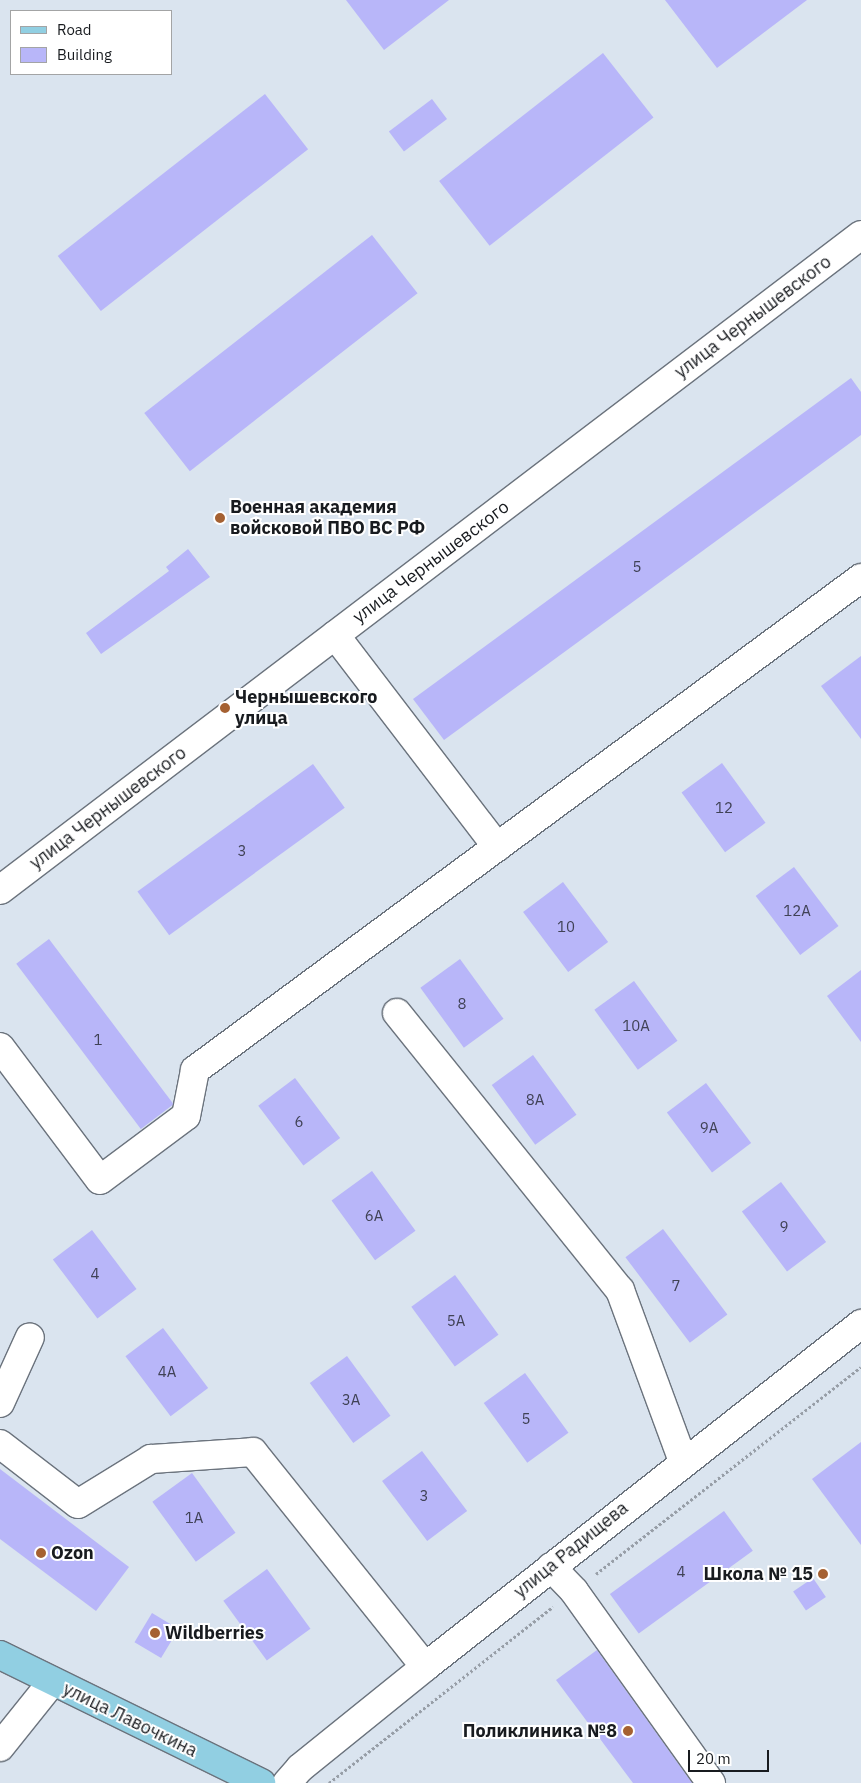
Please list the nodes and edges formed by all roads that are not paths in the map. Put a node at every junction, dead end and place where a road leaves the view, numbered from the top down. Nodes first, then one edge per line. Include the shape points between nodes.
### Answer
1 (861, 235) edge
2 (861, 578) edge
3 (335, 635) junction
4 (497, 847) junction
5 (0, 890) edge
6 (398, 1014) dead end
7 (4, 1062) edge
8 (861, 1324) edge
9 (30, 1337) dead end
10 (0, 1403) edge
11 (0, 1444) edge
12 (683, 1462) junction
13 (551, 1566) junction
14 (0, 1655) edge
15 (424, 1667) junction
16 (52, 1682) junction
17 (0, 1747) edge
18 (261, 1783) edge
19 (287, 1783) edge
20 (711, 1783) edge

1 - 3 street, улица Чернышевского
2 - 4 street
3 - 4 street
3 - 5 street, улица Чернышевского
4 - 7 street via 195,1070 186,1116 100,1180
6 - 12 street via 620,1290
8 - 12 street, улица Радищева
9 - 10 street
11 - 15 street via 78,1504 151,1459 253,1452
12 - 13 street, улица Радищева
13 - 15 street, улица Радищева
13 - 20 street via 574,1591
14 - 16 main road, улица Лавочкина
15 - 19 street, улица Радищева via 300,1768
16 - 17 street
16 - 18 main road, улица Лавочкина

